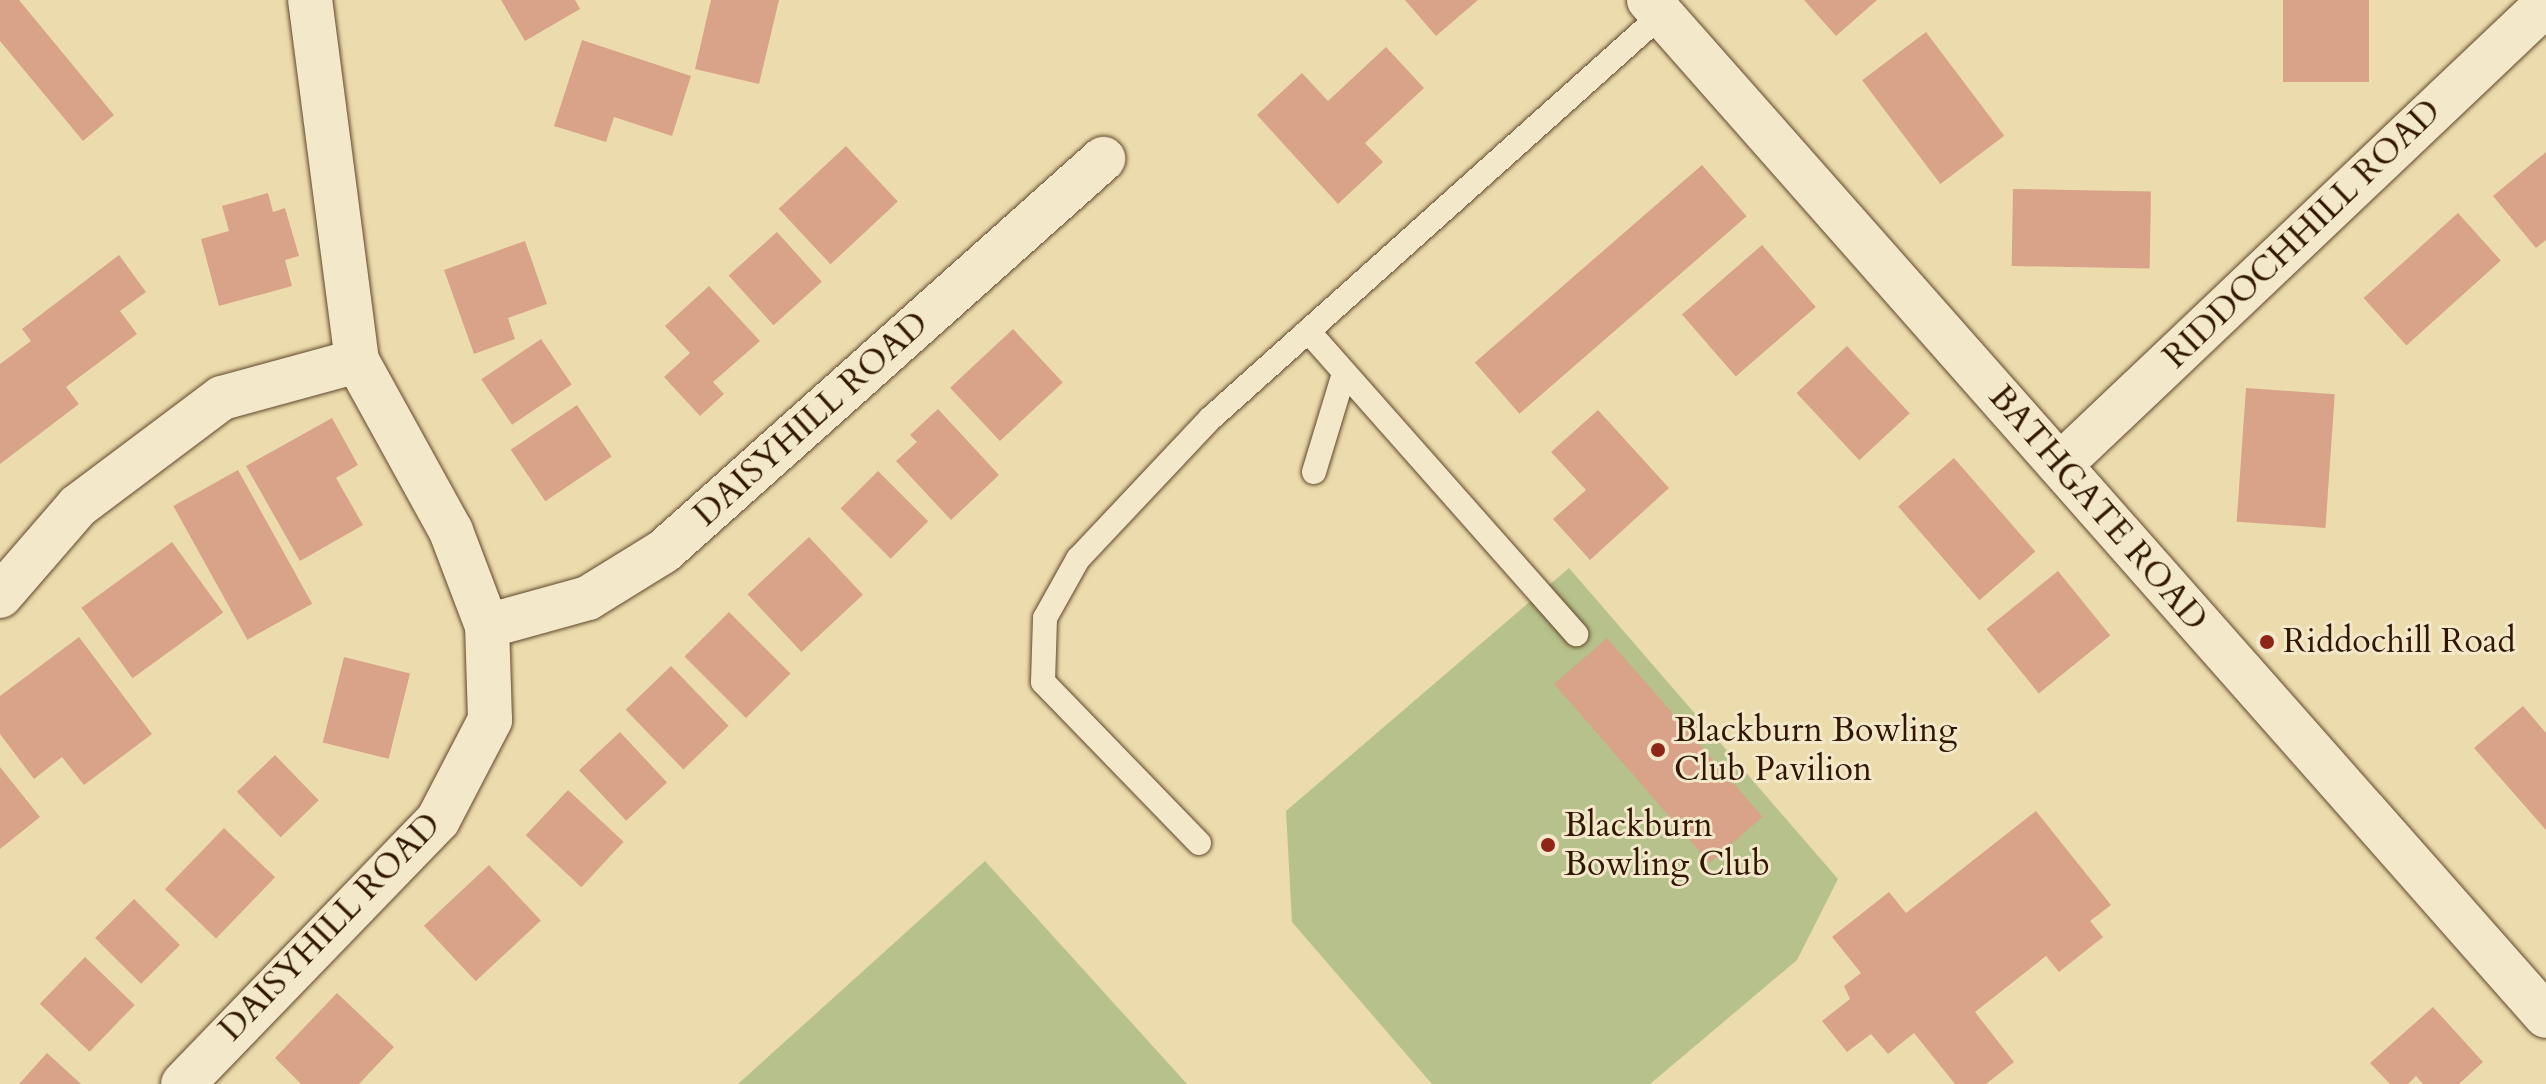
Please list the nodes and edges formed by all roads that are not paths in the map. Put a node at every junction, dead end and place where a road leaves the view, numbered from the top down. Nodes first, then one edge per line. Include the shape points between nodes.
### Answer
1 (310, 0) edge
2 (1656, 7) edge
3 (2526, 9) edge
4 (1103, 159) dead end
5 (1308, 331) junction
6 (357, 361) junction
7 (1344, 373) junction
8 (2060, 465) junction
9 (1314, 472) dead end
10 (0, 596) edge
11 (487, 626) junction
12 (1576, 634) dead end
13 (1199, 843) dead end
14 (2546, 1016) edge
15 (183, 1084) edge

1 - 6 street, DAISYHILL ROAD
2 - 5 lane
2 - 8 street, BATHGATE ROAD
3 - 8 street, RIDDOCHHILL ROAD
4 - 11 street, DAISYHILL ROAD via 664,551 588,598
5 - 7 lane
5 - 13 lane via 1211,418 1078,559 1045,618 1043,682
6 - 10 street via 222,398 78,506
6 - 11 street, DAISYHILL ROAD via 451,531
7 - 9 lane
7 - 12 lane
8 - 14 street, BATHGATE ROAD
11 - 15 street, DAISYHILL ROAD via 490,720 438,820

